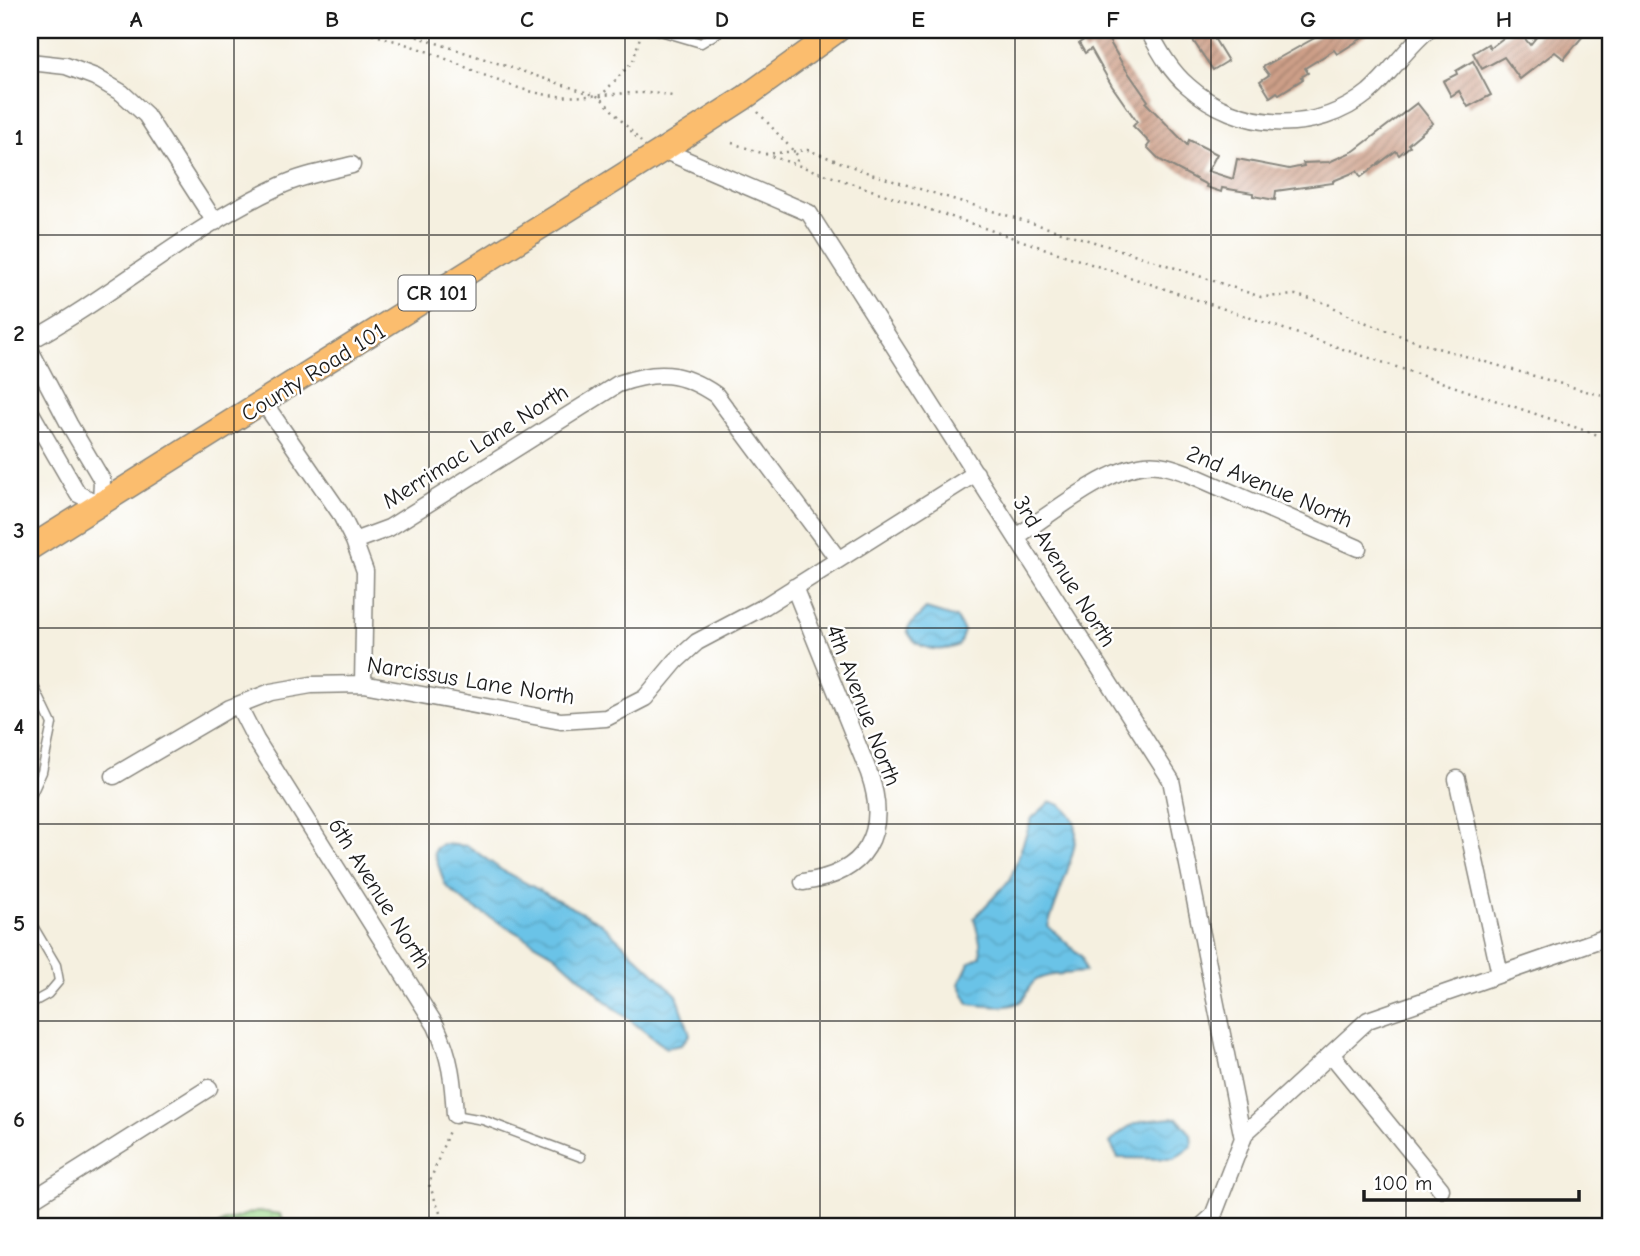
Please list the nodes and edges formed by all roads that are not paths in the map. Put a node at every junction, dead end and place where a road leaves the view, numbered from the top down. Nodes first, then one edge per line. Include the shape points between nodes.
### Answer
1 (657, 30) edge
2 (722, 30) edge
3 (838, 30) edge
4 (1148, 30) edge
5 (1428, 30) edge
6 (676, 33) edge
7 (30, 62) edge
8 (663, 150) junction
9 (352, 165) dead end
10 (215, 222) junction
11 (30, 341) edge
12 (30, 350) edge
13 (264, 402) junction
14 (30, 411) edge
15 (976, 473) junction
16 (101, 505) junction
17 (1016, 537) junction
18 (354, 541) junction
19 (30, 548) edge
20 (1358, 548) dead end
21 (838, 559) junction
22 (794, 587) junction
23 (30, 678) edge
24 (363, 684) junction
25 (238, 705) junction
26 (114, 776) dead end
27 (1457, 779) dead end
28 (30, 798) edge
29 (803, 881) dead end
30 (30, 921) edge
31 (1610, 936) edge
32 (1500, 974) junction
33 (30, 1004) edge
34 (1331, 1054) junction
35 (209, 1088) dead end
36 (455, 1115) joint
37 (1243, 1139) junction
38 (581, 1157) dead end
39 (1441, 1189) dead end
40 (30, 1201) edge
41 (1211, 1223) edge

1 - 6 lane
2 - 6 lane via 701,43
3 - 8 main road, County Road 101 / CR 101
4 - 5 street via 1168,64 1209,103 1262,122 1291,123 1319,118 1369,92
7 - 10 street via 65,66 122,93 146,115
8 - 13 main road, County Road 101 / CR 101
8 - 15 street, 3rd Avenue North via 810,213
9 - 10 street via 281,185
10 - 11 street via 142,267 102,299
12 - 16 street via 102,480
13 - 16 main road, County Road 101 / CR 101
13 - 18 street
14 - 16 street via 78,494
15 - 17 street, 3rd Avenue North
15 - 21 street, Narcissus Lane North
16 - 19 main road, County Road 101 / CR 101
17 - 20 street, 2nd Avenue North via 1107,478 1146,464 1187,473
17 - 37 street, 3rd Avenue North via 1171,780
18 - 21 street, Merrimac Lane North via 389,528 618,384 658,374 698,383 716,394
18 - 24 street via 365,571
21 - 22 street, Narcissus Lane North
22 - 24 street, Narcissus Lane North via 698,642 645,698 606,718 561,721
22 - 29 street, 4th Avenue North via 877,795 878,817 873,838 845,870 825,879
23 - 28 lane via 52,724 42,772
24 - 25 street, Narcissus Lane North via 311,685 271,692
25 - 26 street, Narcissus Lane North
25 - 36 street, 6th Avenue North via 436,1026 453,1073
27 - 32 street
30 - 33 lane via 56,965 59,981
31 - 32 street
32 - 34 street via 1368,1020
34 - 37 street
34 - 39 street
35 - 40 street
36 - 38 lane via 483,1120
37 - 41 street

